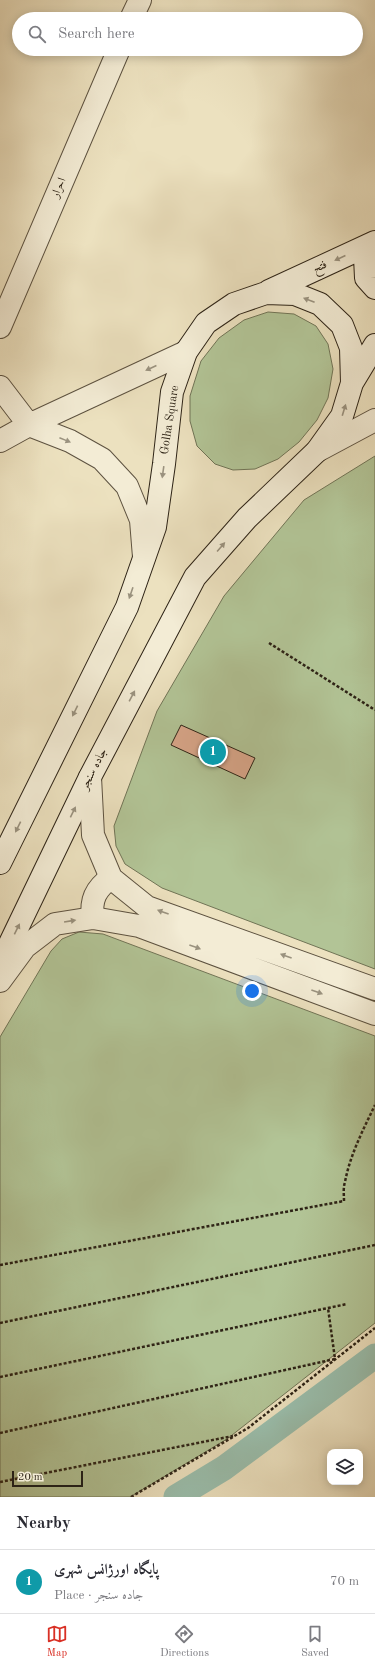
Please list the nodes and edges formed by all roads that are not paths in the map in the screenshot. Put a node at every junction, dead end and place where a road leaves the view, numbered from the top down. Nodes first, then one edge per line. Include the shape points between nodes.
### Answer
1 (140, 0) edge
2 (134, 12) edge
3 (116, 56) edge
4 (375, 243) edge
5 (375, 288) edge
6 (266, 293) junction
7 (0, 327) edge
8 (375, 344) edge
9 (186, 352) junction
10 (352, 383) junction
11 (0, 387) edge
12 (375, 420) edge
13 (29, 425) junction
14 (0, 441) edge
15 (317, 452) junction
16 (144, 556) junction
17 (195, 577) joint
18 (90, 777) junction
19 (0, 863) edge
20 (111, 878) junction
21 (92, 918) junction
22 (0, 964) edge
23 (0, 981) edge
24 (375, 988) edge
25 (375, 1014) edge

1 - 2 main road
3 - 7 main road, احرار
4 - 5 main road via 365,257 366,278
4 -> 6 main road, فتح
6 - 9 main road, Golha Square via 234,304 206,324
10 -> 6 main road, Golha Square via 351,348 342,325 320,304 295,294
8 - 10 main road
9 -> 13 main road
9 -> 16 main road, Golha Square via 172,392 154,527
15 -> 10 main road, Golha Square via 342,416
11 - 13 main road
12 - 15 main road
13 - 14 main road
13 -> 16 main road via 70,441 102,459 127,486 141,520
17 -> 15 main road, Golha Square via 247,518
16 -> 19 main road via 127,607
18 -> 17 main road, جاده سنجر
18 - 20 main road via 93,835
22 -> 18 main road, جاده سنجر
20 - 21 main road via 103,883 94,895
24 -> 20 main road via 147,907
23 -> 21 main road via 26,947 55,924
21 -> 25 main road via 139,926

